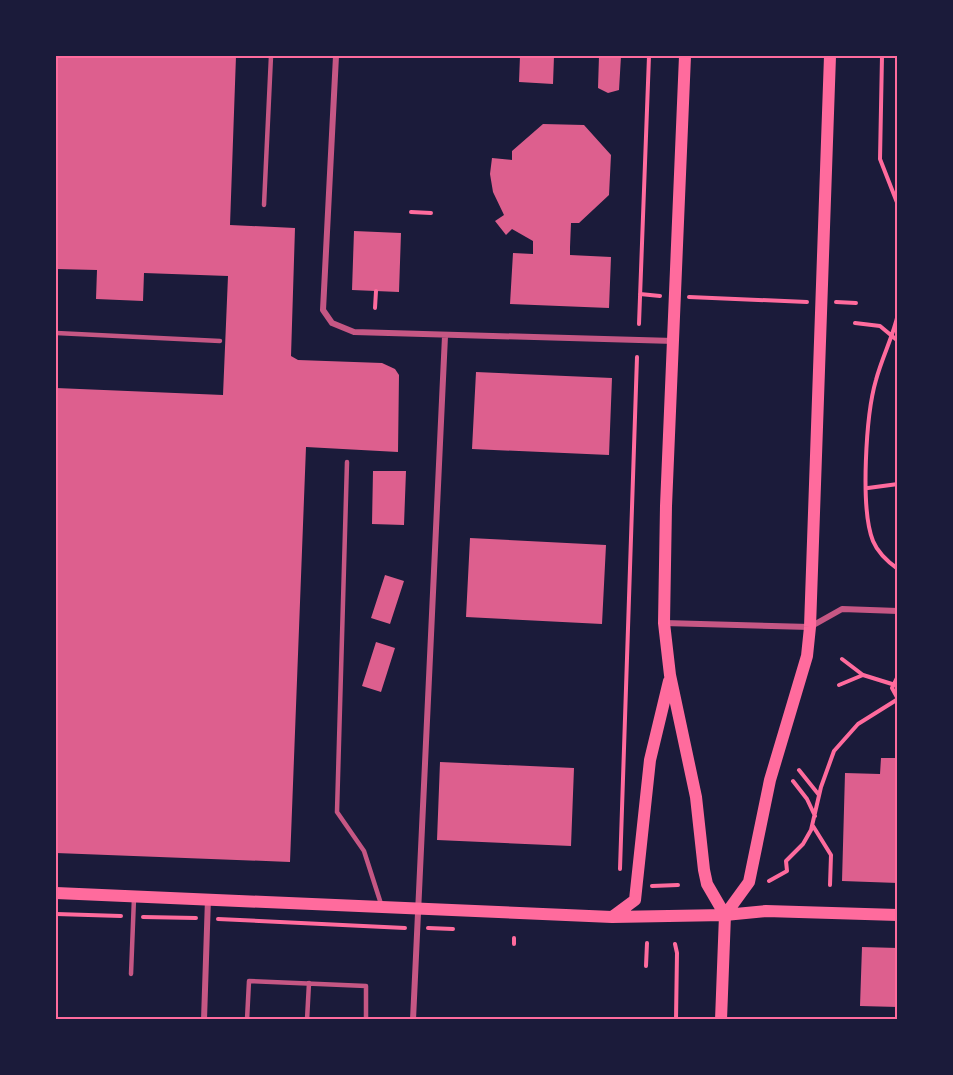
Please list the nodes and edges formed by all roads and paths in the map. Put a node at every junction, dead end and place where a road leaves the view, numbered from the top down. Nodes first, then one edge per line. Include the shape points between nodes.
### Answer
1 (271, 56) edge
2 (336, 56) edge
3 (649, 56) edge
4 (685, 56) edge
5 (830, 56) edge
6 (882, 56) edge
7 (264, 205) dead end
8 (897, 205) edge
9 (411, 212) dead end
10 (431, 213) dead end
11 (376, 291) dead end
12 (640, 294) junction
13 (676, 297) junction
14 (820, 302) junction
15 (856, 303) dead end
16 (375, 308) dead end
17 (897, 314) edge
18 (855, 323) dead end
19 (639, 324) dead end
20 (56, 333) edge
21 (445, 336) junction
22 (892, 337) junction
23 (220, 341) dead end
24 (674, 341) junction
25 (897, 341) edge
26 (638, 357) dead end
27 (347, 462) dead end
28 (897, 484) edge
29 (868, 488) junction
30 (897, 569) edge
31 (897, 611) edge
32 (664, 623) junction
33 (810, 627) junction
34 (842, 659) dead end
35 (670, 675) junction
36 (863, 675) junction
37 (897, 676) edge
38 (892, 684) junction
39 (839, 685) dead end
40 (799, 770) dead end
41 (793, 781) dead end
42 (819, 795) junction
43 (815, 817) junction
44 (812, 825) junction
45 (620, 873) dead end
46 (769, 881) dead end
47 (678, 885) dead end
48 (830, 885) dead end
49 (647, 886) dead end
50 (56, 893) edge
51 (134, 895) junction
52 (208, 898) junction
53 (382, 907) junction
54 (419, 909) junction
55 (725, 915) junction
56 (897, 915) edge
57 (612, 917) junction
58 (514, 938) dead end
59 (646, 943) dead end
60 (514, 944) dead end
61 (675, 944) dead end
62 (646, 966) dead end
63 (131, 974) dead end
64 (309, 984) junction
65 (204, 1020) edge
66 (247, 1020) edge
67 (307, 1020) edge
68 (366, 1020) edge
69 (413, 1020) edge
70 (676, 1020) edge
71 (720, 1020) edge

1 - 7 lane
2 - 21 street via 323,310 332,323 354,332
3 - 12 path
4 - 13 main road
5 - 14 main road
6 - 8 path via 880,159
9 - 10 path
11 - 16 path
12 - 13 path
12 - 19 path
13 - 14 path
13 - 24 main road
14 - 15 path
14 - 33 main road
17 - 22 path
18 - 22 path via 874,323
20 - 23 lane
21 - 24 street
21 - 54 street
22 - 25 path
22 - 29 path via 876,380 868,418
24 - 32 main road
26 - 45 path
27 - 53 lane via 337,812 364,851
28 - 29 path
29 - 30 path via 873,541
31 - 33 street via 842,609
32 - 33 street
32 - 35 main road
33 - 55 main road via 807,656 770,780 749,882
34 - 36 path
35 - 55 main road via 696,797 707,884
35 - 57 main road via 650,760 635,900
36 - 38 path
36 - 39 path
37 - 38 path
38 - 42 path via 897,699 842,739
40 - 42 path
41 - 43 path
42 - 43 path
43 - 44 path
44 - 46 path via 803,844 786,861 787,871
44 - 48 path via 831,855
47 - 49 path
50 - 51 main road
51 - 52 main road
51 - 63 lane
52 - 53 main road
52 - 65 street
53 - 54 main road
54 - 57 main road
54 - 69 street
55 - 56 main road via 766,911
55 - 57 main road
55 - 71 main road
58 - 60 path
59 - 62 path
61 - 70 path
64 - 66 lane via 249,981
64 - 67 lane
64 - 68 lane via 366,986

